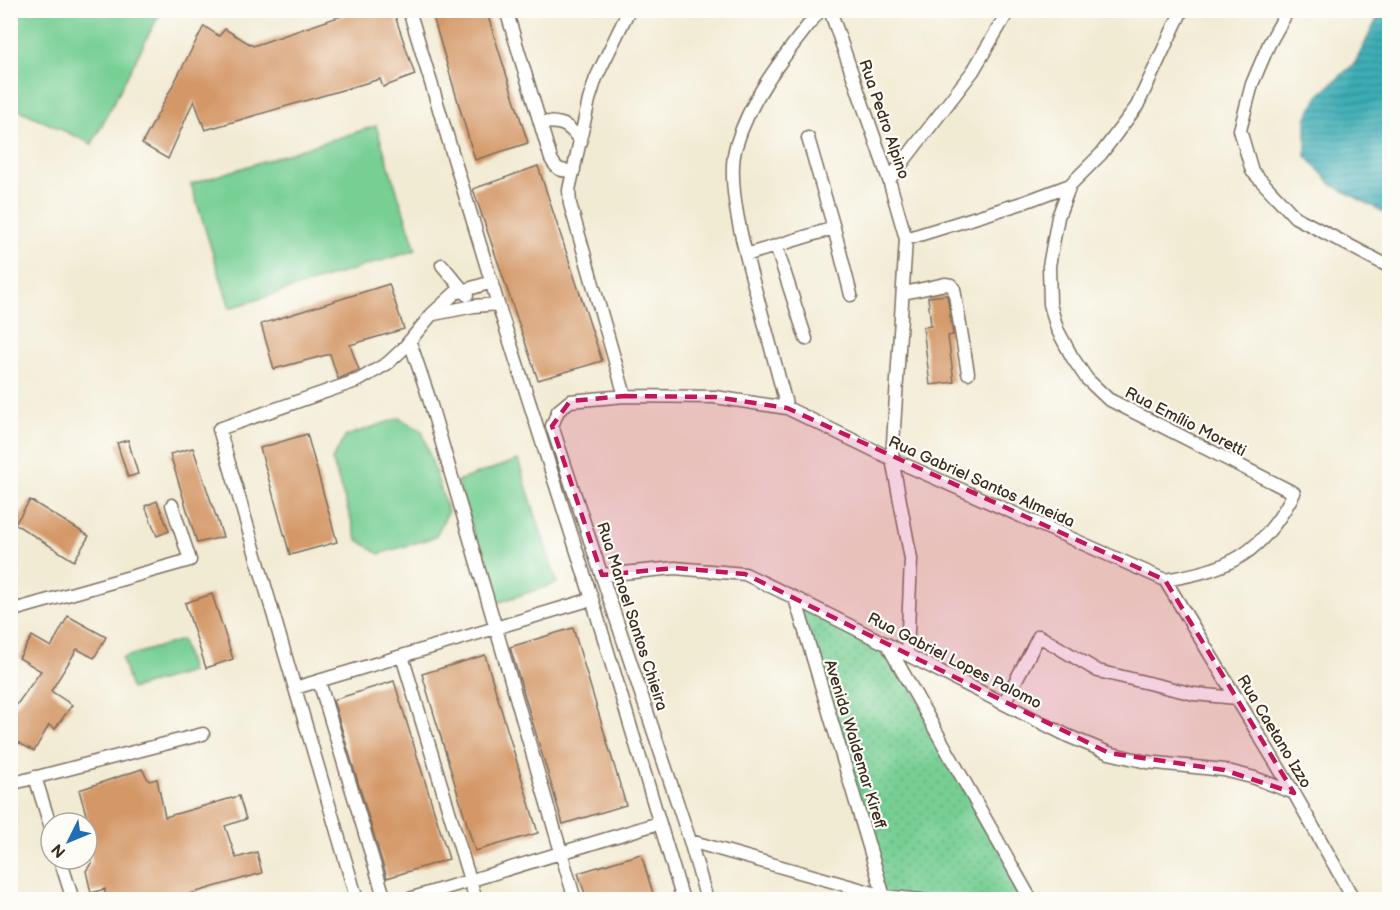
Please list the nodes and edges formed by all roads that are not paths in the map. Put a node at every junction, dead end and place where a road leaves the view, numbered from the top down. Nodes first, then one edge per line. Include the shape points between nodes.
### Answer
1 (409, 10) edge
2 (506, 10) edge
3 (629, 10) edge
4 (820, 10) edge
5 (830, 10) edge
6 (1009, 10) edge
7 (1182, 10) edge
8 (1288, 10) edge
9 (540, 122) junction
10 (808, 138) dead end
11 (580, 142) junction
12 (574, 170) junction
13 (889, 180) junction
14 (1070, 185) junction
15 (834, 228) junction
16 (906, 239) junction
17 (776, 246) junction
18 (746, 255) junction
19 (442, 265) dead end
20 (1389, 267) edge
21 (492, 282) junction
22 (463, 289) junction
23 (904, 293) junction
24 (851, 295) dead end
25 (498, 304) junction
26 (474, 306) junction
27 (432, 314) junction
28 (806, 339) dead end
29 (410, 342) junction
30 (968, 373) dead end
31 (625, 396) junction
32 (788, 408) junction
33 (892, 459) junction
34 (172, 505) dead end
35 (602, 575) junction
36 (1165, 580) junction
37 (795, 598) junction
38 (592, 599) junction
39 (10, 611) edge
40 (495, 628) junction
41 (887, 644) junction
42 (907, 654) junction
43 (402, 656) junction
44 (319, 681) junction
45 (295, 688) junction
46 (1237, 698) junction
47 (1004, 704) junction
48 (203, 734) dead end
49 (35, 777) junction
50 (10, 784) edge
51 (1294, 793) junction
52 (46, 811) edge
53 (659, 823) junction
54 (690, 841) junction
55 (561, 853) junction
56 (64, 871) edge
57 (470, 880) junction
58 (885, 898) edge
59 (73, 900) edge
60 (357, 900) edge
61 (385, 900) edge
62 (406, 900) edge
63 (476, 900) edge
64 (575, 900) edge
65 (683, 900) edge
66 (707, 900) edge
67 (921, 900) edge
68 (1031, 900) edge
69 (1354, 900) edge

1 - 21 street
2 - 9 street
3 - 11 street via 596,78
4 - 18 street via 767,77 735,148 737,216
5 - 13 street, Rua Pedro Alpino
6 - 13 street via 973,71
7 - 14 street, Rua Emílio Moretti via 1137,106
8 - 20 street via 1252,84 1240,130 1252,171 1294,217
9 - 11 street via 568,125
9 - 12 street via 556,168 563,172
10 - 15 street
11 - 12 street
12 - 31 street via 570,204
13 - 16 street, Rua Pedro Alpino
14 - 16 street
14 - 36 street, Rua Emílio Moretti via 1058,217 1049,266 1050,304 1057,329 1087,379 1108,399 1293,494 1281,518 1246,554 1199,574
15 - 17 street
15 - 24 street
16 - 23 street, Rua Pedro Alpino
17 - 18 street
17 - 28 street
18 - 32 street
19 - 22 street
21 - 22 street
21 - 25 street
22 - 26 street
22 - 27 street
23 - 30 street via 951,285
23 - 33 street, Rua Pedro Alpino
25 - 26 street
25 - 38 street
26 - 27 street
27 - 29 street
29 - 40 street
29 - 45 street via 388,363 359,380 219,429
31 - 32 street, Rua Gabriel Santos Almeida via 715,397
31 - 35 street, Rua Manoel Santos Chieira via 570,401 558,411 552,426
32 - 33 street, Rua Gabriel Santos Almeida
33 - 36 street, Rua Gabriel Santos Almeida
33 - 42 street, Rua Pedro Alpino via 911,559
34 - 39 street via 190,560
35 - 37 street, Rua Gabriel Lopes Palomo via 675,568 745,574
35 - 54 street, Rua Manoel Santos Chieira
36 - 46 street, Rua Caetano Izzo
37 - 41 street, Rua Gabriel Lopes Palomo
37 - 58 street, Avenida Waldemar Kireff
38 - 40 street
38 - 53 street
40 - 43 street
40 - 55 street
41 - 42 street, Rua Gabriel Lopes Palomo
41 - 68 street
42 - 47 street, Rua Gabriel Lopes Palomo
43 - 44 street
43 - 57 street
44 - 45 street
44 - 61 street
45 - 60 street
46 - 47 street via 1194,694 1098,671 1039,636
46 - 51 street, Rua Caetano Izzo
47 - 51 street, Rua Gabriel Lopes Palomo via 1109,753 1147,762 1224,770
48 - 49 street
49 - 50 street
49 - 52 street
51 - 69 street, Rua Caetano Izzo
53 - 55 street
53 - 65 street
54 - 58 street
54 - 66 street, Rua Manoel Santos Chieira
55 - 57 street
55 - 64 street
56 - 59 street
57 - 62 street
57 - 63 street
58 - 67 street

